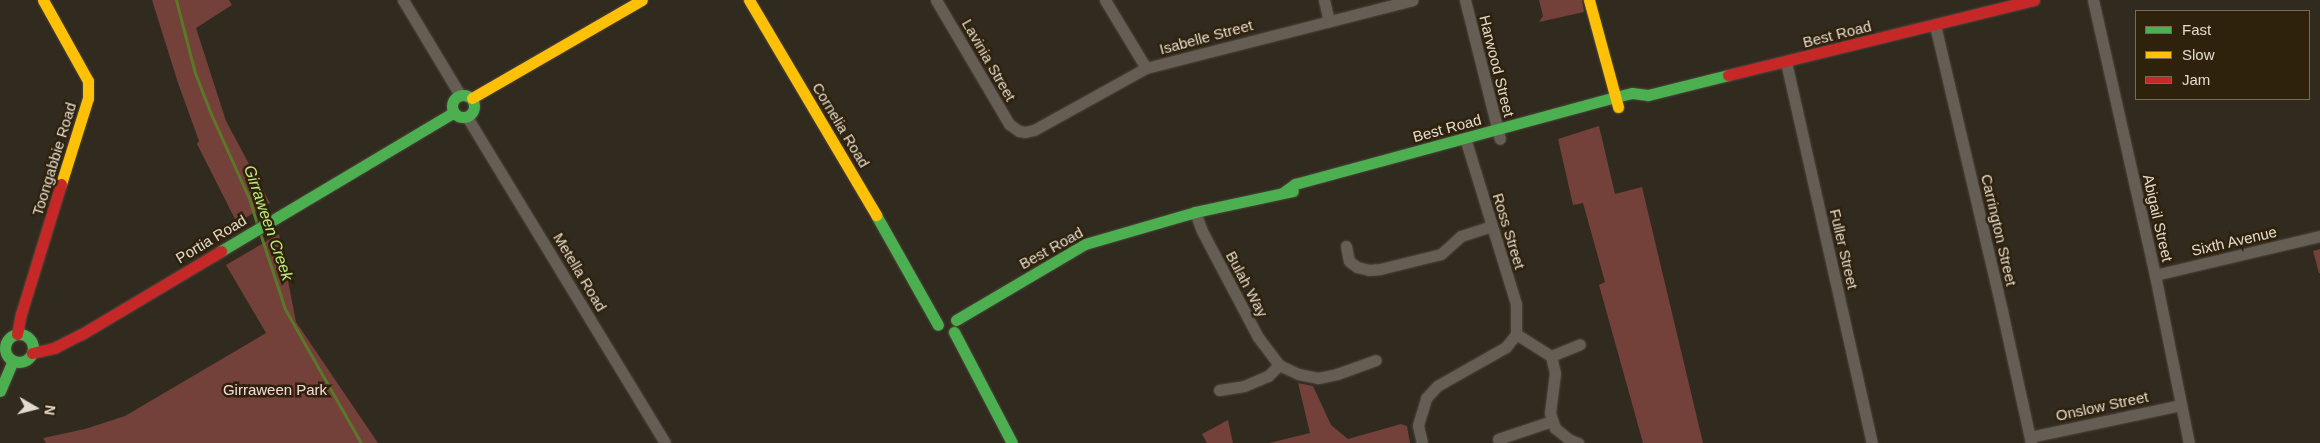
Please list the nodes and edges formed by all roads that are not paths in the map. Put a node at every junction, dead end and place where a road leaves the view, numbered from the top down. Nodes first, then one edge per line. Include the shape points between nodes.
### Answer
1 (43, 0) edge
2 (403, 0) edge
3 (642, 0) edge
4 (749, 0) edge
5 (936, 0) edge
6 (1105, 0) edge
7 (1324, 0) edge
8 (1412, 0) edge
9 (1465, 0) edge
10 (1589, 0) edge
11 (2034, 0) edge
12 (2093, 0) edge
13 (1329, 21) junction
14 (1935, 25) junction
15 (1786, 62) junction
16 (1146, 68) junction
17 (466, 97) junction
18 (1616, 102) junction
19 (454, 112) junction
20 (467, 117) junction
21 (1019, 131) joint
22 (1499, 134) junction
23 (1466, 143) junction
24 (1195, 212) junction
25 (1491, 226) junction
26 (2320, 236) edge
27 (1346, 246) dead end
28 (2155, 275) junction
29 (947, 325) junction
30 (17, 334) junction
31 (1516, 334) junction
32 (1580, 344) dead end
33 (32, 353) junction
34 (1551, 356) junction
35 (1376, 360) dead end
36 (13, 361) junction
37 (1279, 365) junction
38 (1219, 390) dead end
39 (0, 391) edge
40 (2180, 405) junction
41 (1552, 421) junction
42 (1498, 439) dead end
43 (2030, 440) edge
44 (666, 443) edge
45 (1012, 443) edge
46 (1422, 443) edge
47 (1578, 443) edge
48 (1872, 443) edge
49 (2189, 443) edge

1 - 30 main road, Toongabbie Road via 88,81 88,98
2 - 17 street
3 - 17 main road
4 - 29 main road, Cornelia Road via 906,266
5 - 21 street, Lavinia Street via 1009,124
6 - 16 street
7 - 13 street
8 - 13 street, Isabelle Street
9 - 22 street, Harwood Street
10 - 18 main road
11 - 14 main road, Best Road
12 - 28 street, Abigail Street
13 - 16 street, Isabelle Street
14 - 15 main road, Best Road
14 - 43 street, Carrington Street
15 - 18 main road, Best Road via 1648,95 1632,94
15 - 48 street, Fuller Street
16 - 21 street, Isabelle Street via 1034,130
17 - 19 main road via 452,102
17 - 20 main road via 474,109
18 - 22 main road, Best Road
19 - 20 main road via 460,117
19 - 33 main road, Portia Road via 68,342
20 - 44 street, Metella Road
22 - 23 main road, Best Road
23 - 24 main road, Best Road via 1295,184 1284,192
23 - 25 street, Ross Street
24 - 29 main road, Best Road via 1085,244
24 - 37 street, Bulah Way via 1258,337
25 - 27 street via 1461,236 1441,254 1380,269 1363,270 1353,264
25 - 31 street, Ross Street via 1516,304
26 - 28 street, Sixth Avenue
28 - 40 street, Abigail Street
29 - 45 main road, Cornelia Road
30 - 33 main road via 30,339
30 - 36 main road via 6,344 6,354
31 - 34 street
31 - 46 street via 1506,347 1437,386 1426,398 1418,425
32 - 34 street
33 - 36 main road via 22,362
34 - 41 street via 1555,373
35 - 37 street via 1318,378 1298,374
36 - 39 main road
37 - 38 street via 1268,376 1244,386
40 - 43 street, Onslow Street
40 - 49 street, Abigail Street
41 - 42 street
41 - 47 street via 1555,428

